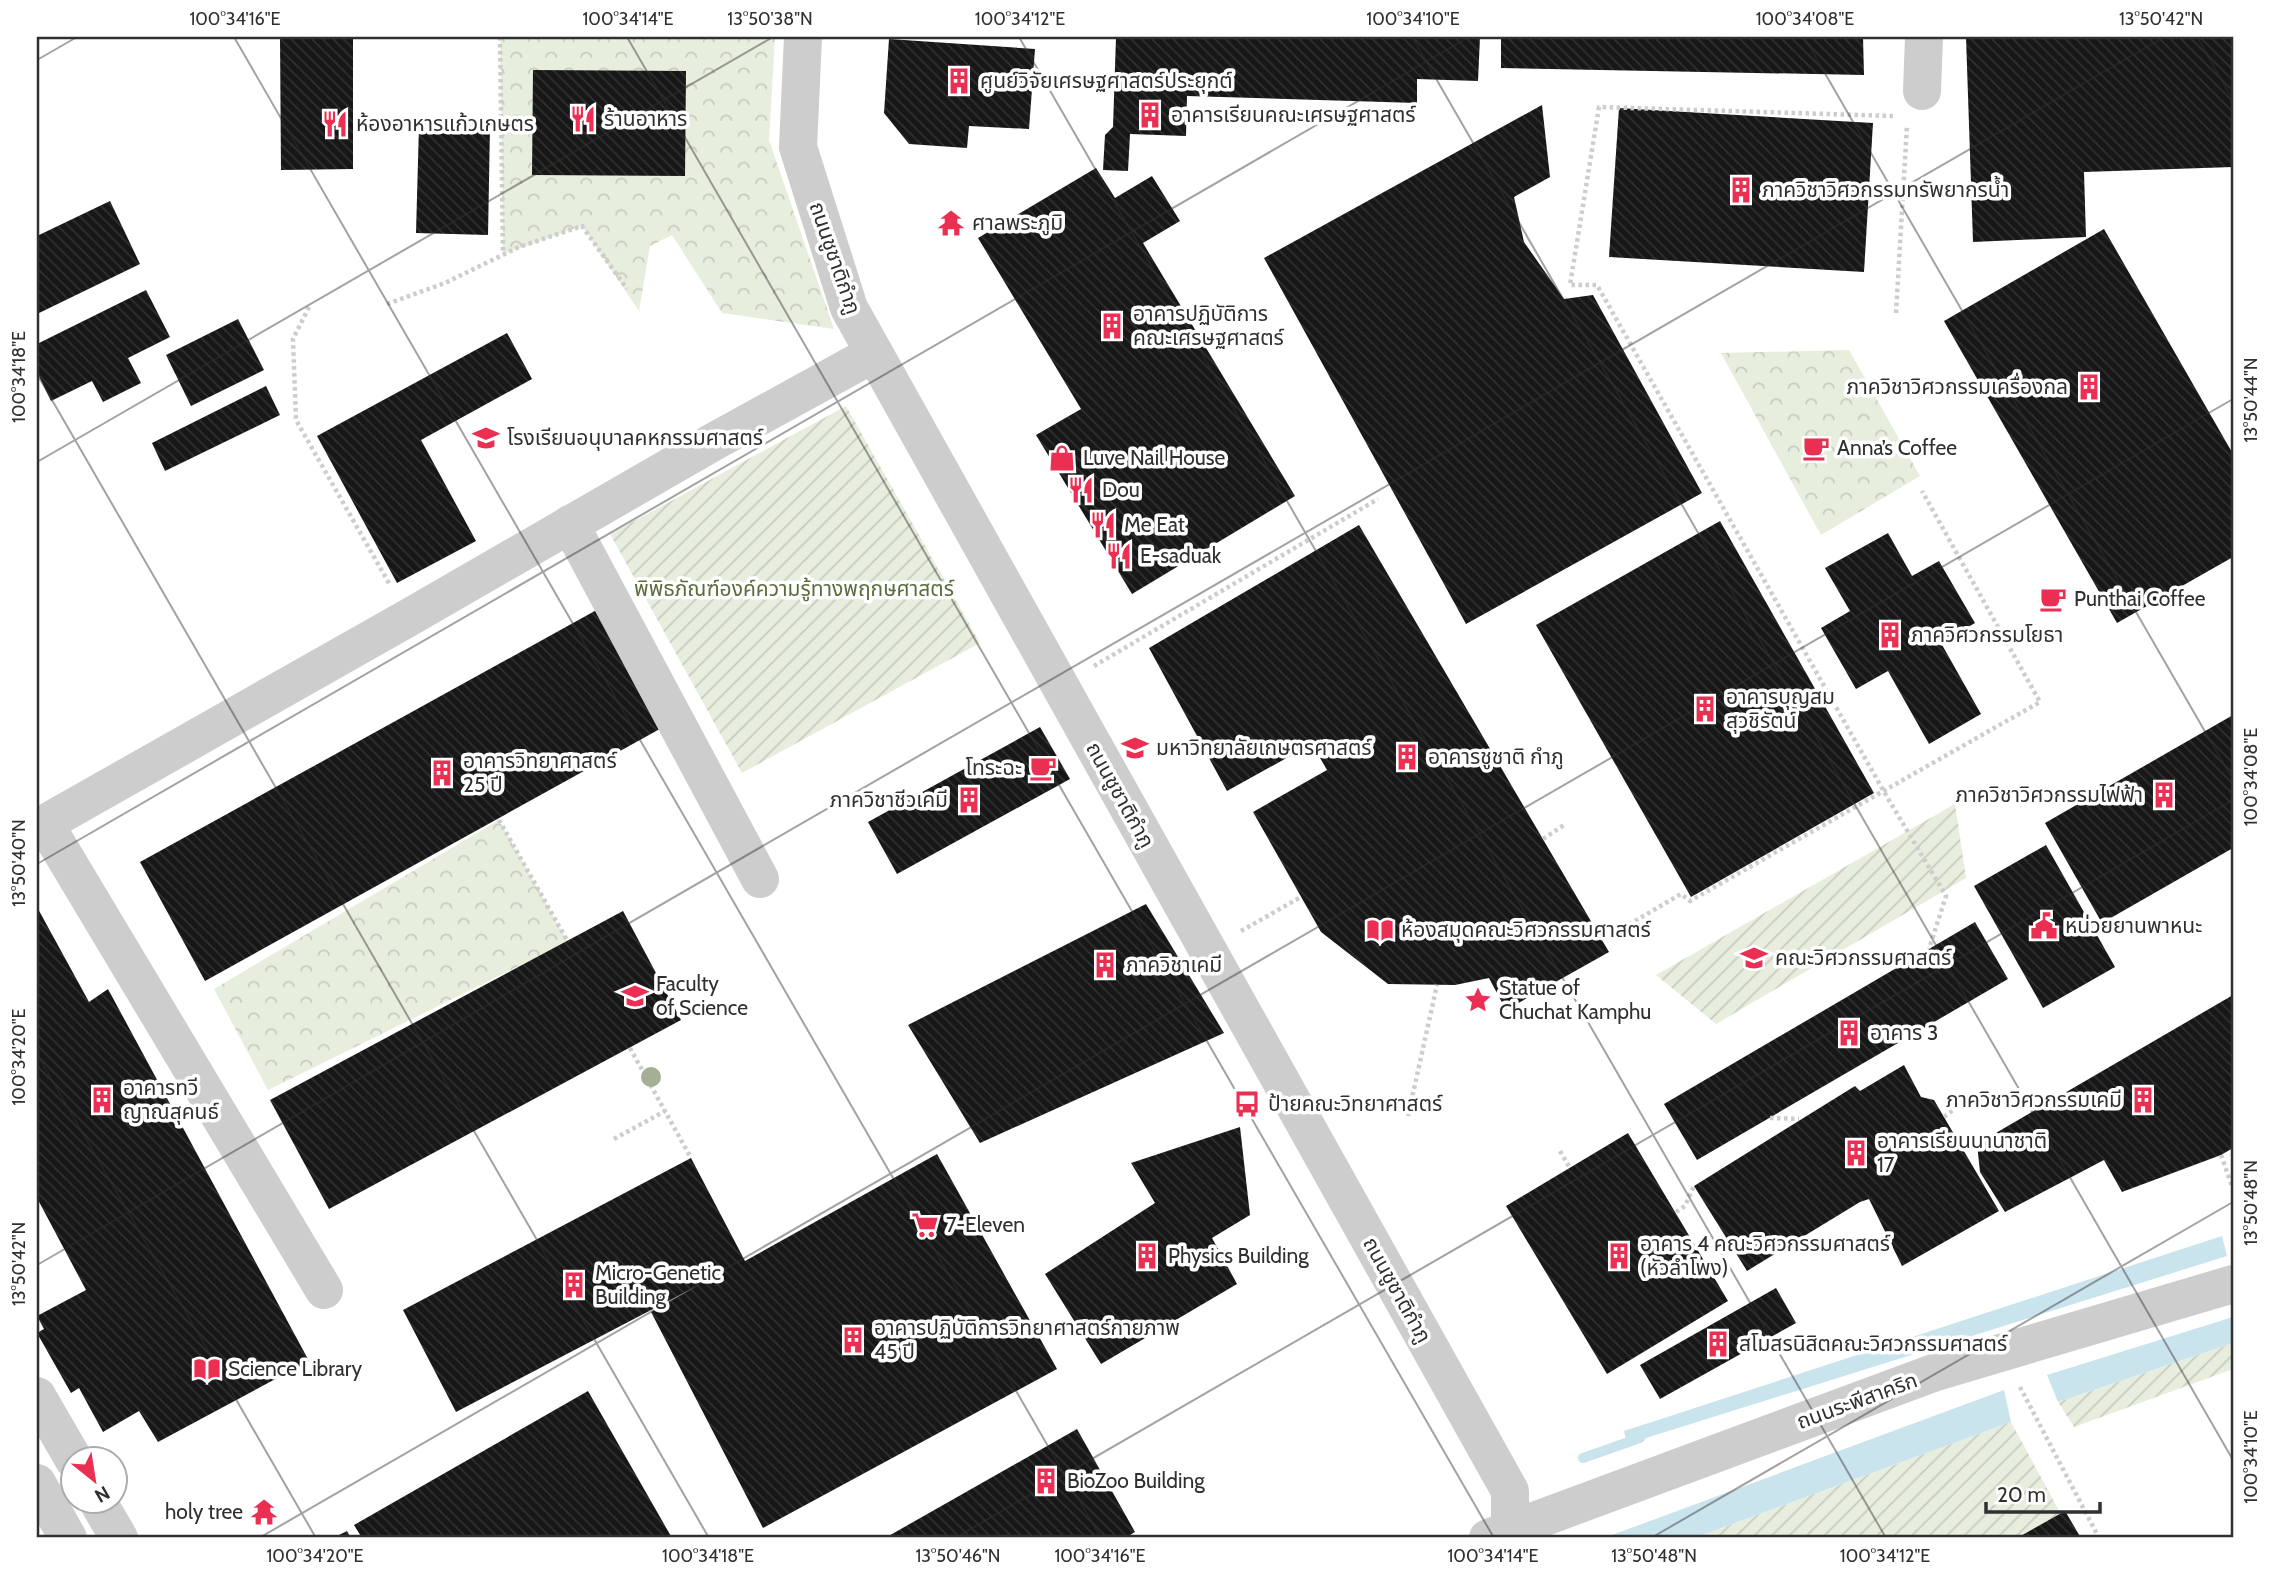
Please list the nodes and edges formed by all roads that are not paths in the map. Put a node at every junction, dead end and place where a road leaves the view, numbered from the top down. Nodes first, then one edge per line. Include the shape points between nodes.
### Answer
1 (803, 37) edge
2 (1924, 37) edge
3 (1915, 104) road end
4 (873, 354) junction
5 (570, 524) junction
6 (41, 826) edge
7 (760, 879) dead end
8 (2233, 1284) edge
9 (324, 1290) dead end
10 (37, 1396) edge
11 (66, 1446) edge
12 (37, 1483) edge
13 (106, 1516) edge
14 (1499, 1534) edge
15 (68, 1538) edge
16 (119, 1538) edge

1 - 4 lane, ถนนชูชาติกำภู via 798,147 849,308
2 - 3 lane
4 - 5 lane
4 - 14 lane, ถนนชูชาติกำภู via 1510,1490
5 - 6 lane
5 - 7 lane
6 - 9 lane
8 - 14 lane, ถนนระพีสาคริก via 1936,1372
10 - 11 lane
12 - 15 lane
13 - 16 lane

